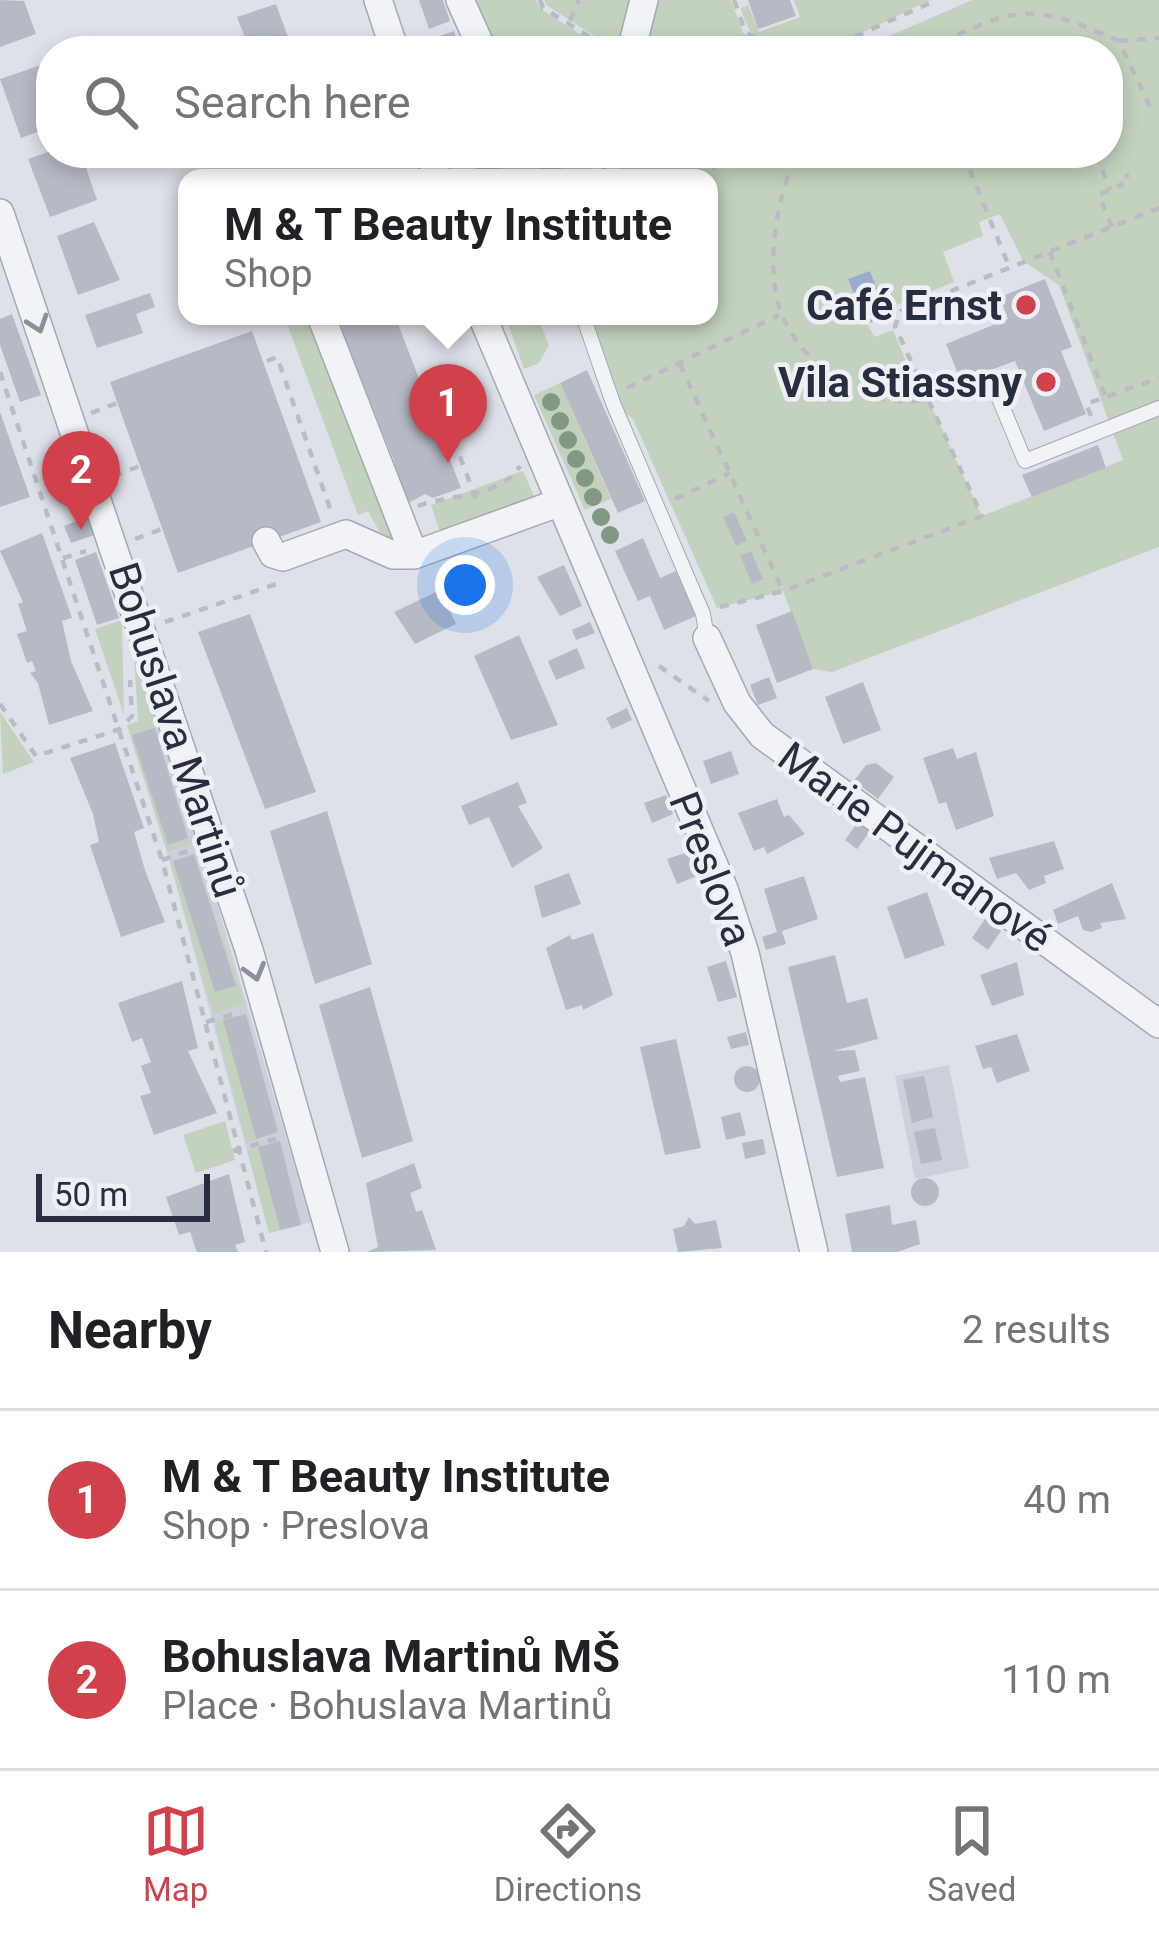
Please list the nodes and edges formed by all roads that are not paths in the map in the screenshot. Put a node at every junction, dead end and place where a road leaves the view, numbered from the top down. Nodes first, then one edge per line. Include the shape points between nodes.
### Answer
1 (379, 0) edge
2 (460, 0) edge
3 (644, 0) edge
4 (390, 36) edge
5 (476, 36) edge
6 (635, 36) edge
7 (0, 213) edge
8 (327, 325) edge
9 (486, 325) edge
10 (586, 325) edge
11 (995, 389) dead end
12 (1159, 408) edge
13 (558, 503) junction
14 (266, 541) dead end
15 (414, 555) junction
16 (705, 626) joint
17 (1159, 1024) edge
18 (335, 1252) edge
19 (814, 1252) edge

1 - 4 street
2 - 5 street
3 - 6 street
7 -> 18 street, Bohuslava Martinů via 249,950
8 - 15 street via 364,405
9 - 13 street, Preslova
10 - 16 lane
11 - 12 lane via 1025,461
13 - 15 street
13 - 19 street, Preslova via 724,889
14 - 15 street via 284,557 346,534 392,555
16 - 17 street, Marie Pujmanové via 737,703 762,735

